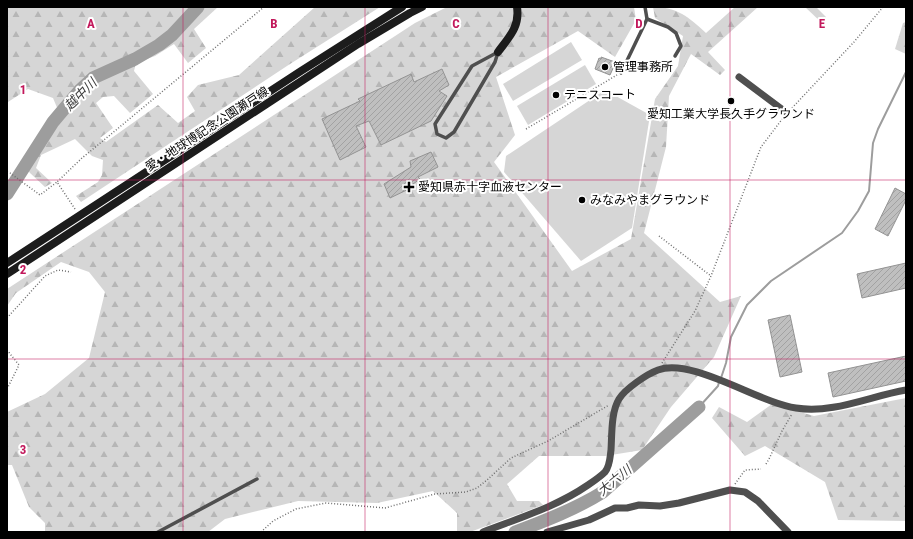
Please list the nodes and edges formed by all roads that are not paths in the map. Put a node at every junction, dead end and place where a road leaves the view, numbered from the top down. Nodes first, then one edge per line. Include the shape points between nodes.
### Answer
1 (402, 7) edge
2 (422, 7) edge
3 (517, 7) edge
4 (645, 7) edge
5 (647, 19) junction
6 (498, 52) junction
7 (675, 56) dead end
8 (621, 73) road end
9 (739, 77) dead end
10 (787, 113) road end
11 (7, 263) edge
12 (7, 274) edge
13 (906, 390) edge
14 (257, 479) dead end
15 (158, 532) edge
16 (483, 532) edge
17 (547, 532) edge
18 (788, 532) edge

1 - 11 main road, 愛・地球博記念公園瀬戸線
2 - 12 main road, 愛・地球博記念公園瀬戸線 via 352,49
3 - 6 main road via 515,30
4 - 5 lane
5 - 7 lane via 676,33 681,46
5 - 8 lane
6 - 6 lane via 496,62 454,132 446,138 437,134 435,124 472,66
9 - 10 street
13 - 16 street via 832,407 795,408 707,375 679,368 659,370 637,382 619,399 613,418 610,462 606,472 555,505
14 - 15 lane
17 - 18 street via 589,520 615,508 660,506 730,490 745,492 758,501

